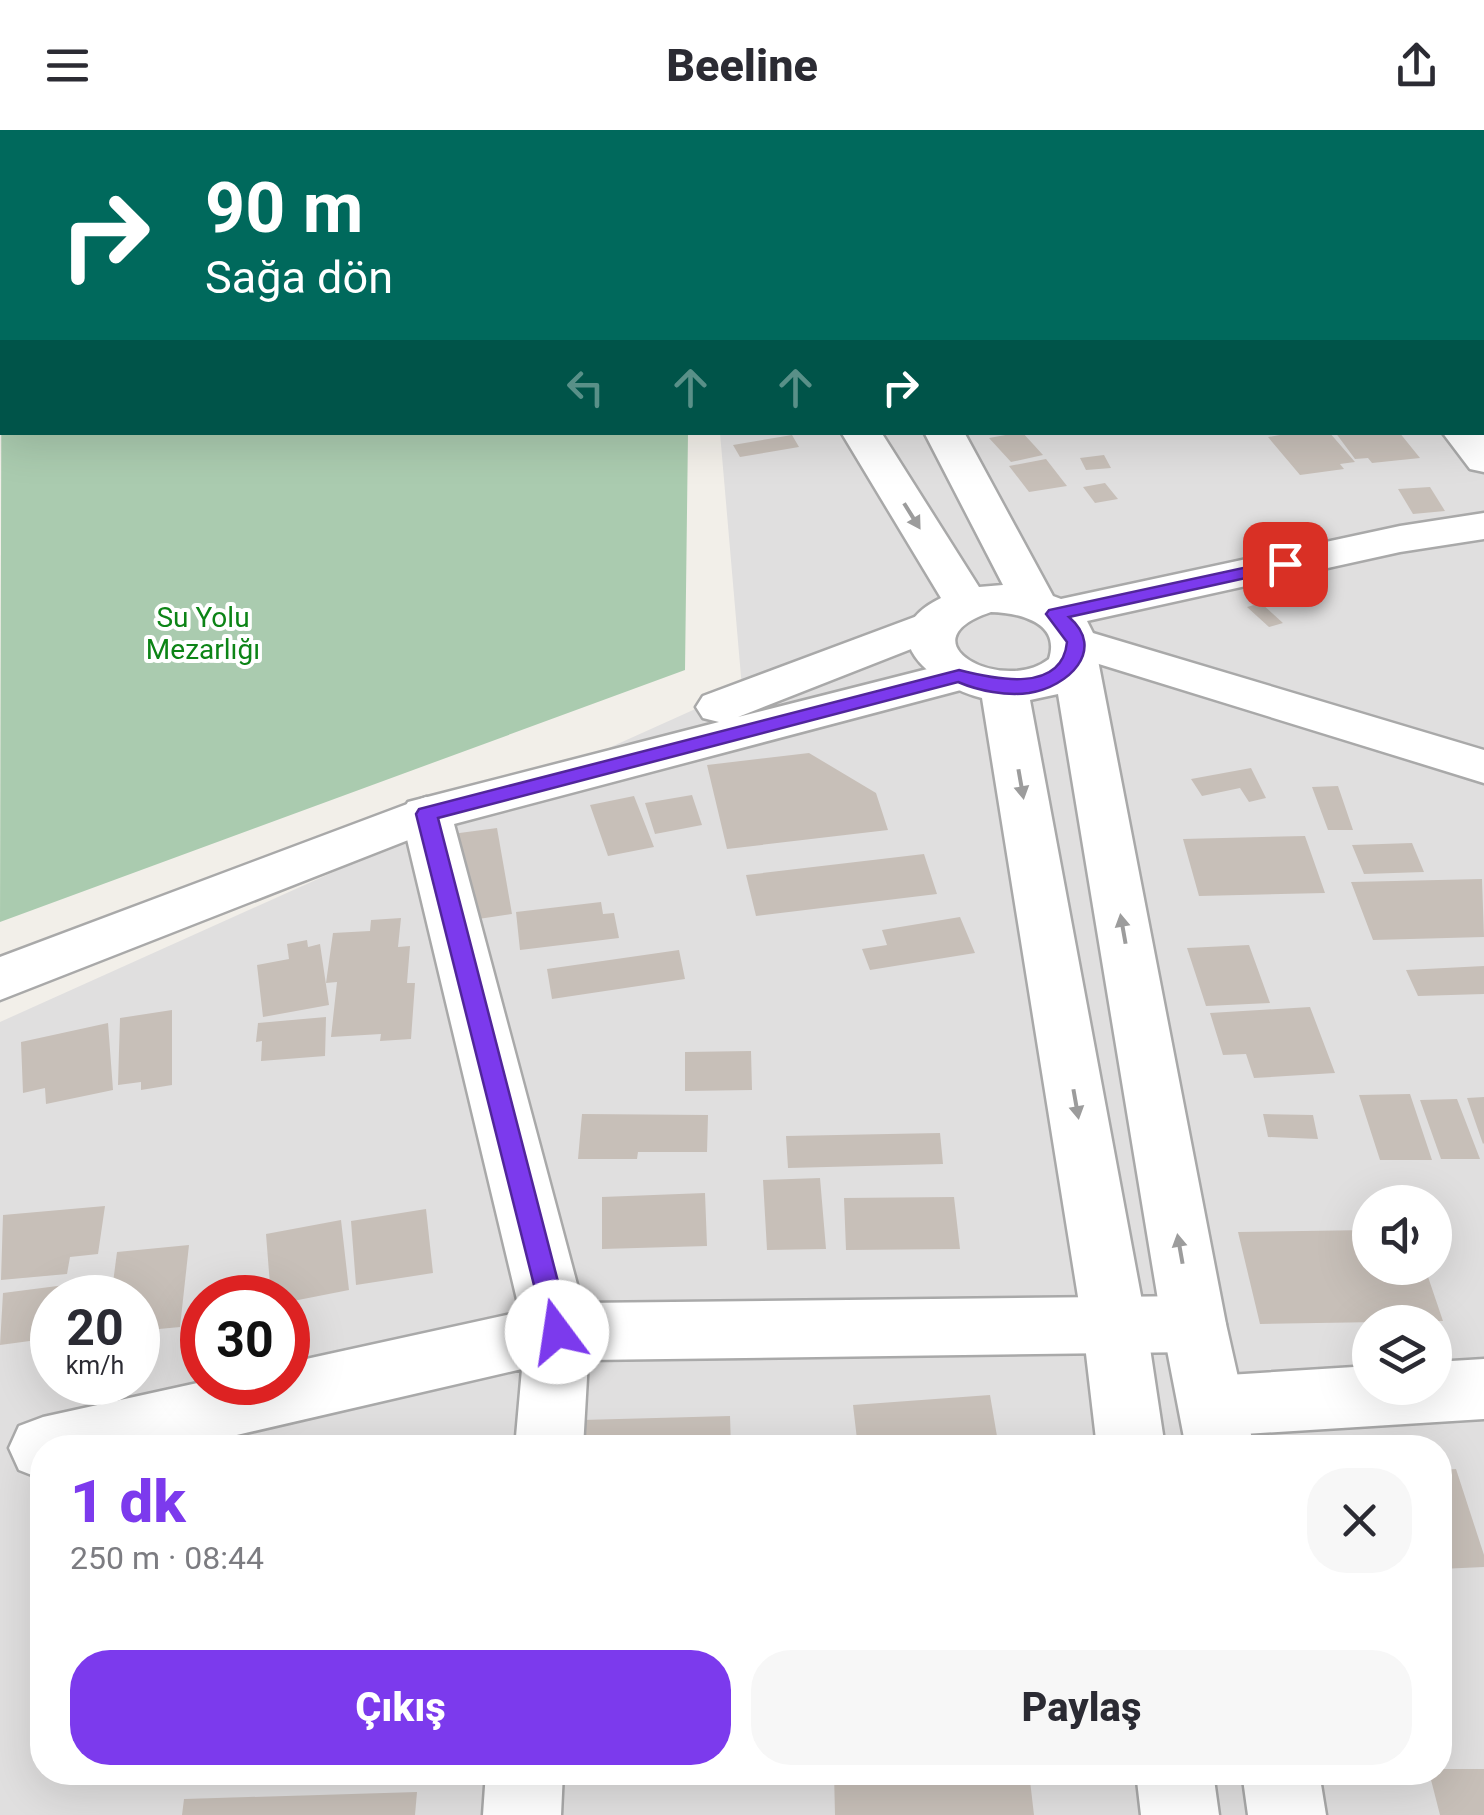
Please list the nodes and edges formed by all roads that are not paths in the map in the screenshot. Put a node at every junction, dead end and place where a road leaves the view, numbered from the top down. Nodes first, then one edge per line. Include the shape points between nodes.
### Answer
1 (862, 435) edge
2 (946, 435) edge
3 (1464, 435) edge
4 (1484, 460) edge
5 (1484, 526) edge
6 (951, 612) junction
7 (1060, 629) junction
8 (982, 682) junction
9 (1484, 766) edge
10 (426, 814) junction
11 (0, 979) edge
12 (1194, 1324) junction
13 (1114, 1328) junction
14 (557, 1332) junction
15 (1484, 1390) edge
16 (1216, 1427) edge
17 (101, 1435) edge
18 (550, 1435) edge
19 (1129, 1435) edge
20 (30, 1451) edge
21 (0, 1457) edge
22 (525, 1785) edge
23 (1176, 1785) edge
24 (1282, 1785) edge
25 (522, 1815) edge
26 (1180, 1815) edge
27 (1288, 1815) edge

1 -> 6 street
2 - 7 street
3 - 4 street
5 - 7 street via 1400,539
6 - 7 street via 988,598
6 - 8 street via 930,636 933,650
6 - 10 street via 702,714
7 - 8 street via 1066,671 1050,680
7 - 9 street
12 -> 7 street
8 - 10 street
8 -> 13 street
10 - 11 street
10 - 14 street
12 - 13 street
12 - 16 street
13 - 14 street
13 - 19 street
14 - 17 street
14 - 18 street
15 - 16 street
20 - 21 street
22 - 25 street
23 - 26 street
24 - 27 street

